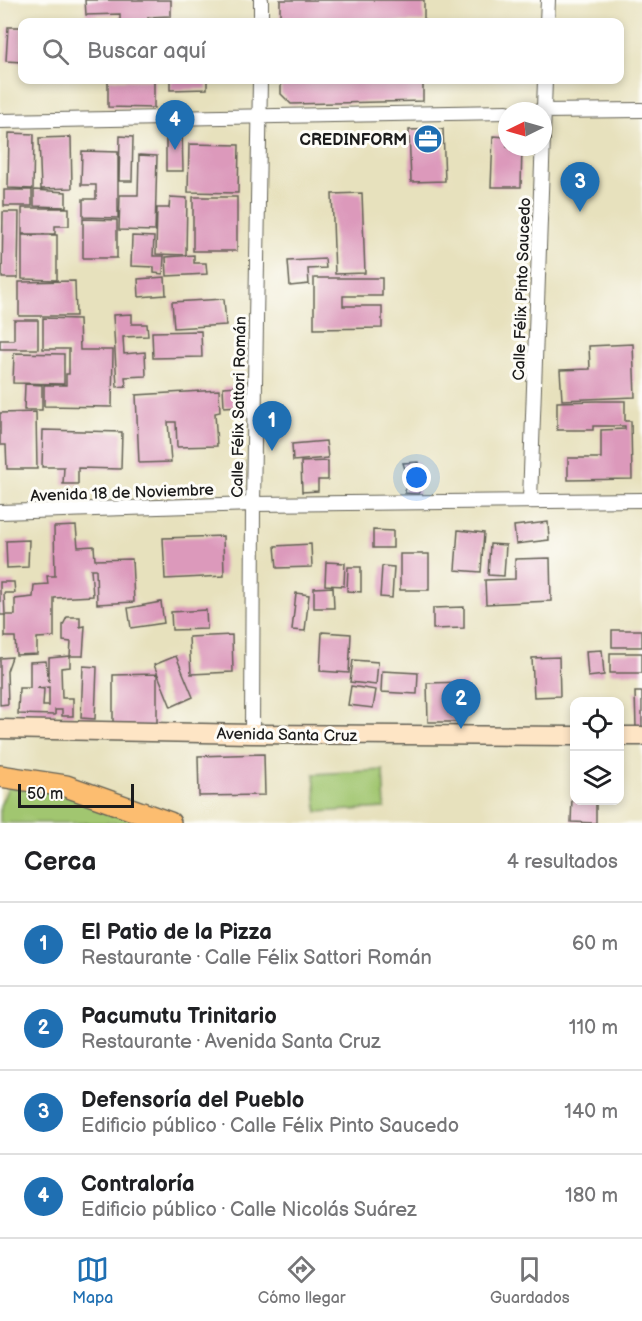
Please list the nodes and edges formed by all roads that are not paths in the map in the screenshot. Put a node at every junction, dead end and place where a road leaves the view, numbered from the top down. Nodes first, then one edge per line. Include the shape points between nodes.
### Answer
1 (261, 0) edge
2 (548, 0) edge
3 (261, 18) edge
4 (547, 18) edge
5 (260, 84) edge
6 (545, 84) edge
7 (543, 102) edge
8 (552, 111) edge
9 (642, 111) edge
10 (498, 112) edge
11 (259, 117) junction
12 (0, 121) edge
13 (541, 156) edge
14 (530, 500) junction
15 (642, 500) edge
16 (253, 504) junction
17 (0, 512) edge
18 (0, 729) edge
19 (252, 734) junction
20 (570, 736) edge
21 (624, 736) edge
22 (642, 736) edge
23 (0, 776) edge
24 (170, 823) edge

1 - 3 street
2 - 4 street
5 - 11 street, Calle Félix Sattori Román
6 - 7 street, Calle Félix Pinto Saucedo
8 - 9 street
10 - 11 street
11 - 12 street
11 - 16 street, Calle Félix Sattori Román
13 - 14 street, Calle Félix Pinto Saucedo
14 - 15 street, Avenida 18 de Noviembre
14 - 16 street, Avenida 18 de Noviembre
16 - 17 street, Avenida 18 de Noviembre
16 - 19 street, Calle Félix Sattori Román
18 - 19 main road, Avenida Santa Cruz
19 - 20 main road, Avenida Santa Cruz
21 - 22 main road
23 - 24 main road via 66,786

